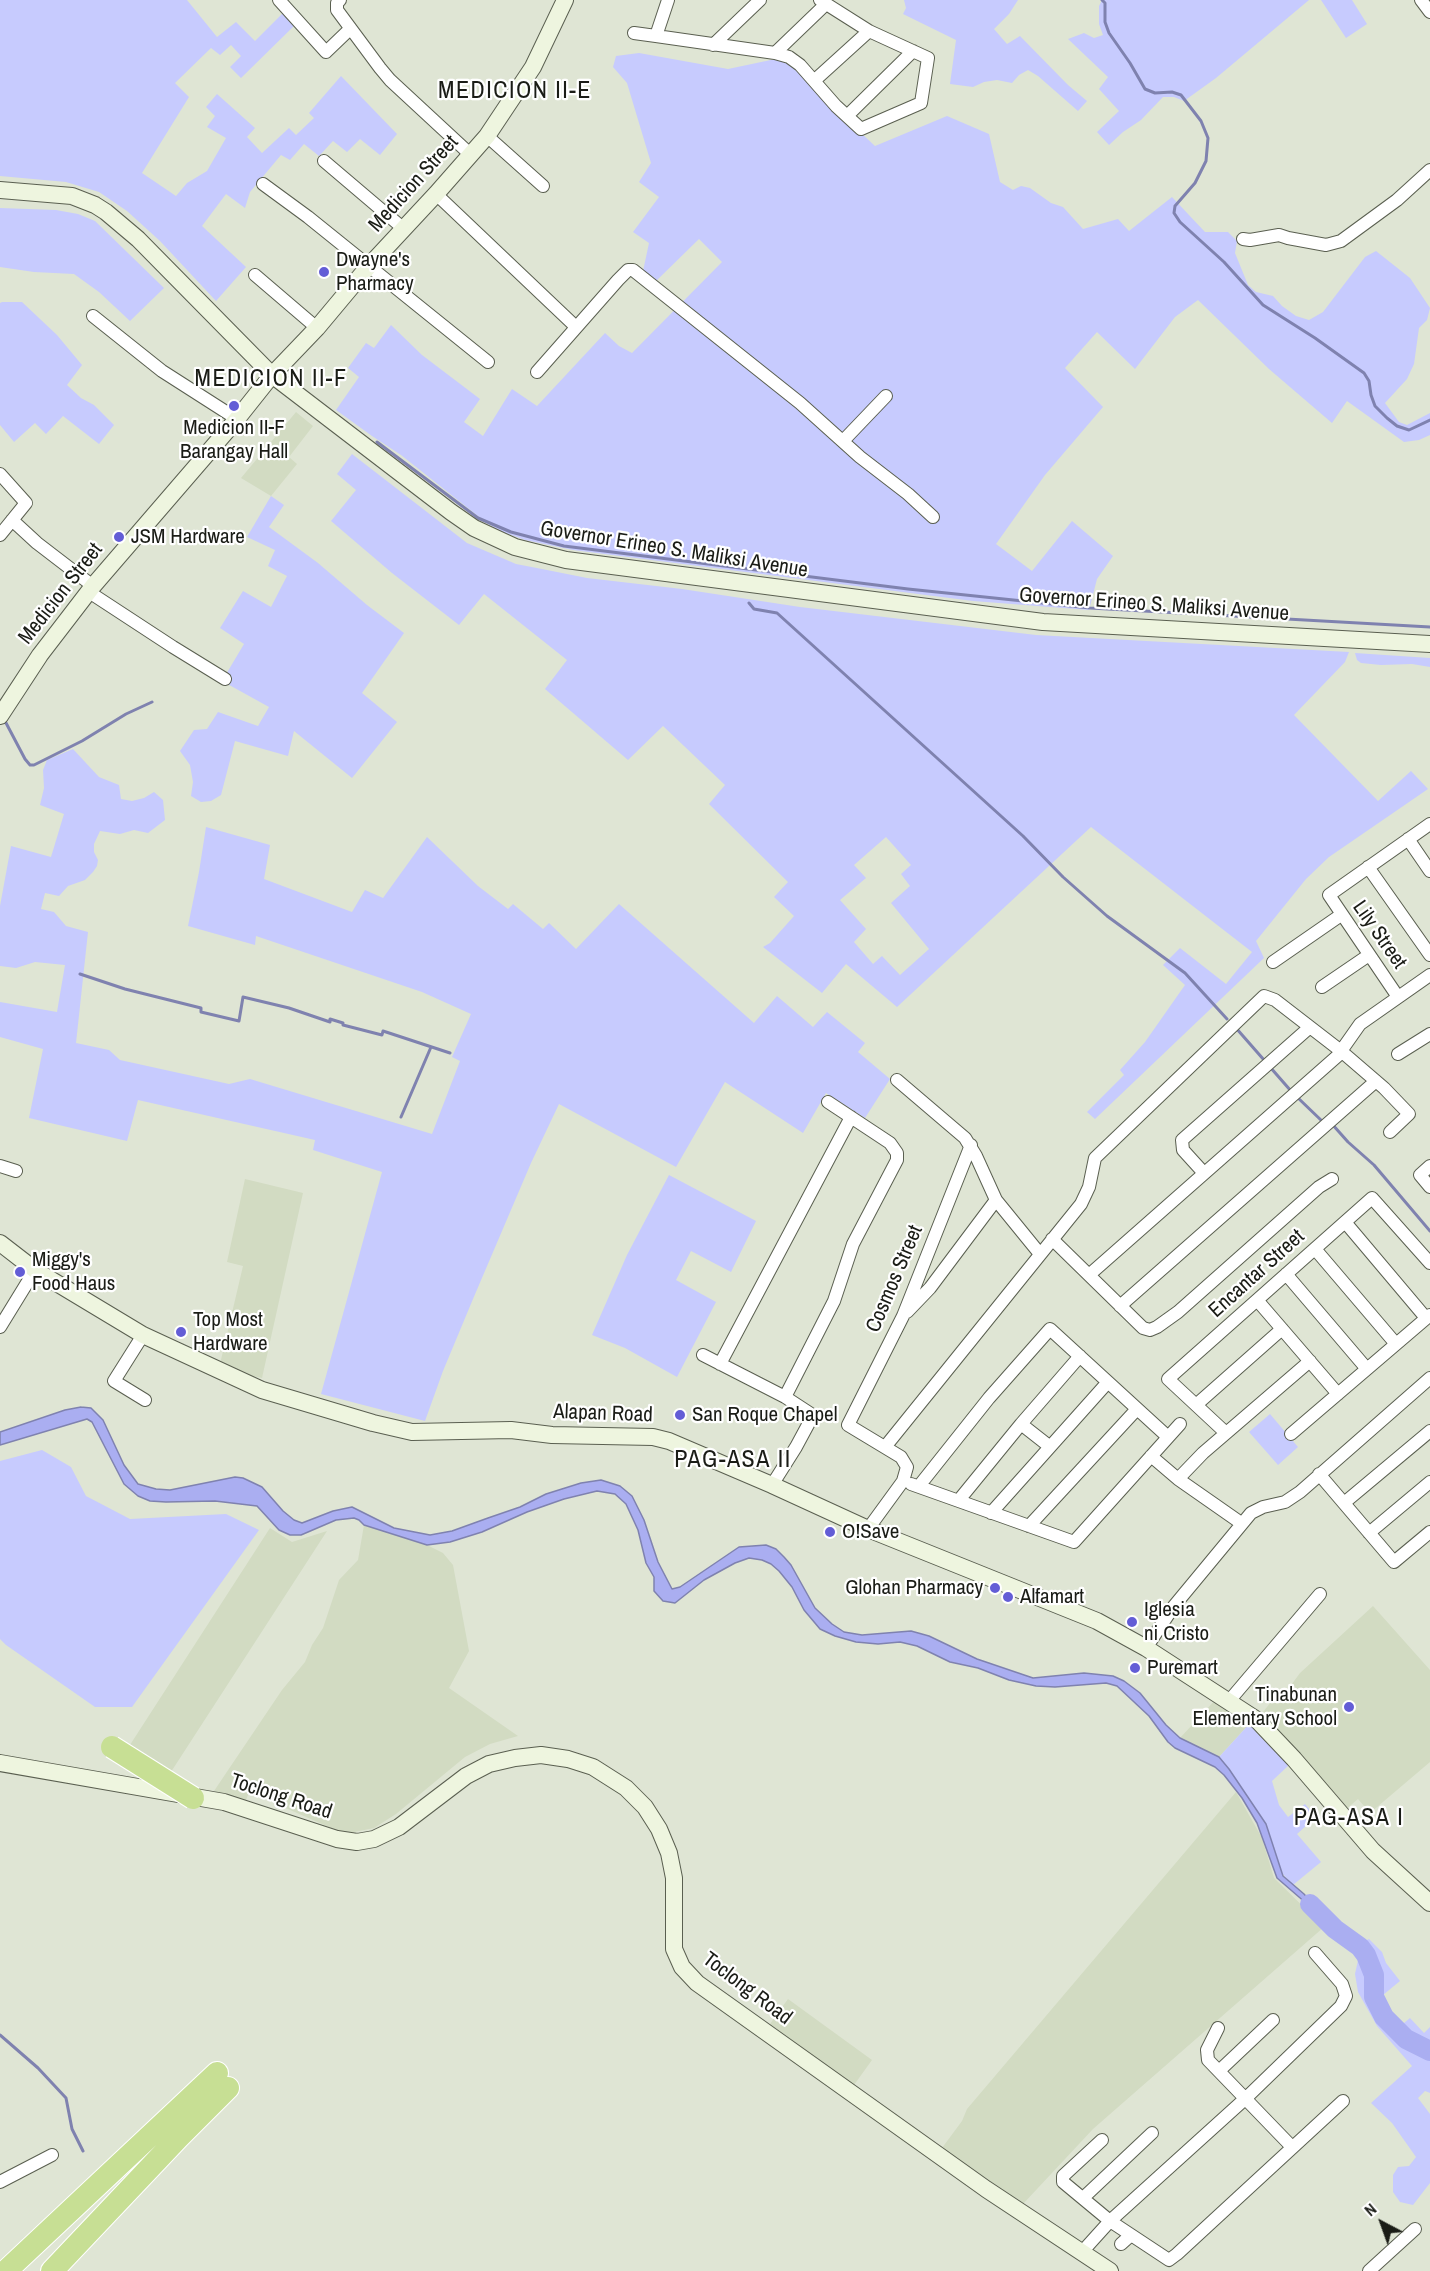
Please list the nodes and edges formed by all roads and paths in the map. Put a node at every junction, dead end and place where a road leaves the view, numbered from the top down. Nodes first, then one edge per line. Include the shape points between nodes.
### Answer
1 (279, 0) edge
2 (340, 0) edge
3 (565, 0) edge
4 (668, 0) edge
5 (760, 0) edge
6 (1421, 0) edge
7 (823, 2) edge
8 (1430, 12) edge
9 (350, 29) junction
10 (869, 31) junction
11 (634, 33) dead end
12 (656, 36) junction
13 (713, 45) junction
14 (913, 51) junction
15 (775, 52) junction
16 (815, 80) junction
17 (847, 116) junction
18 (486, 136) junction
19 (471, 155) junction
20 (324, 161) dead end
21 (1430, 170) edge
22 (263, 184) dead end
23 (543, 186) dead end
24 (0, 190) edge
25 (436, 194) junction
26 (404, 230) junction
27 (1243, 239) dead end
28 (368, 267) junction
29 (255, 275) dead end
30 (93, 316) dead end
31 (575, 326) junction
32 (317, 328) junction
33 (488, 362) dead end
34 (537, 372) dead end
35 (272, 375) junction
36 (886, 396) dead end
37 (237, 419) junction
38 (843, 441) junction
39 (0, 474) edge
40 (933, 517) dead end
41 (12, 520) junction
42 (0, 535) edge
43 (91, 589) junction
44 (1430, 644) edge
45 (225, 679) dead end
46 (0, 716) edge
47 (1430, 824) edge
48 (1408, 839) junction
49 (1368, 867) junction
50 (1430, 871) edge
51 (1341, 915) junction
52 (1369, 955) junction
53 (1430, 955) edge
54 (1273, 962) dead end
55 (1430, 975) edge
56 (1322, 987) dead end
57 (1398, 997) junction
58 (1310, 1027) junction
59 (1430, 1034) edge
60 (1341, 1051) junction
61 (1398, 1054) dead end
62 (897, 1080) dead end
63 (1376, 1081) junction
64 (828, 1102) dead end
65 (851, 1117) junction
66 (1390, 1132) dead end
67 (971, 1145) junction
68 (0, 1166) edge
69 (1430, 1166) edge
70 (16, 1171) dead end
71 (1203, 1172) junction
72 (1332, 1179) dead end
73 (1430, 1186) edge
74 (996, 1200) junction
75 (1345, 1222) junction
76 (1052, 1239) junction
77 (0, 1243) edge
78 (1315, 1249) junction
79 (1040, 1254) junction
80 (1430, 1263) edge
81 (35, 1270) junction
82 (1286, 1274) junction
83 (1089, 1275) junction
84 (1257, 1300) junction
85 (1120, 1306) junction
86 (903, 1316) junction
87 (1428, 1317) edge
88 (0, 1327) edge
89 (1282, 1329) junction
90 (143, 1335) junction
91 (1396, 1344) junction
92 (703, 1355) dead end
93 (1080, 1356) junction
94 (1310, 1361) junction
95 (720, 1364) junction
96 (1367, 1369) junction
97 (1430, 1378) edge
98 (1108, 1382) junction
99 (1338, 1394) junction
100 (785, 1397) junction
101 (145, 1400) dead end
102 (1196, 1405) junction
103 (1137, 1409) junction
104 (1021, 1424) junction
105 (1180, 1424) dead end
106 (1430, 1431) edge
107 (1226, 1433) junction
108 (1291, 1434) dead end
109 (1168, 1437) junction
110 (1049, 1446) junction
111 (885, 1447) junction
112 (1151, 1456) junction
113 (1319, 1474) junction
114 (1178, 1479) junction
115 (903, 1481) junction
116 (1430, 1482) edge
117 (772, 1485) junction
118 (919, 1486) junction
119 (959, 1500) junction
120 (1344, 1503) junction
121 (991, 1512) junction
122 (1241, 1523) junction
123 (1029, 1526) junction
124 (868, 1529) junction
125 (1430, 1532) edge
126 (1369, 1533) junction
127 (1320, 1594) dead end
128 (1146, 1648) junction
129 (1228, 1701) junction
130 (108, 1753) dead end
131 (0, 1763) edge
132 (187, 1803) dead end
133 (1430, 1903) edge
134 (1315, 1953) dead end
135 (1273, 2020) dead end
136 (1218, 2028) dead end
137 (1219, 2071) junction
138 (1246, 2098) junction
139 (1343, 2101) dead end
140 (1152, 2133) dead end
141 (1102, 2140) dead end
142 (1292, 2147) junction
143 (52, 2155) dead end
144 (0, 2182) edge
145 (1083, 2198) junction
146 (1110, 2221) junction
147 (1415, 2229) dead end
148 (1131, 2235) junction
149 (1121, 2244) dead end
150 (1082, 2252) junction
151 (6, 2271) edge
152 (52, 2271) edge
153 (1110, 2271) edge
154 (1369, 2271) edge

1 - 9 street via 326,52
2 - 9 street via 337,10
3 - 18 street, Medicion Street via 533,67
4 - 12 street
5 - 13 street
6 - 8 street
7 - 10 street
7 - 15 street
9 - 19 street via 390,80
10 - 14 street
10 - 16 street
11 - 12 street
12 - 13 street
13 - 15 street
14 - 17 street
14 - 17 street via 928,58 921,103 861,129
15 - 16 street via 789,57
16 - 17 street
18 - 19 street, Medicion Street
18 - 23 street
19 - 25 street, Medicion Street
20 - 26 street
21 - 27 street via 1341,241 1326,245 1279,235
22 - 28 street via 309,216
24 - 35 street, Governor Erineo S. Maliksi Avenue via 72,196 106,212 138,239
25 - 26 street, Medicion Street
25 - 31 street
26 - 28 street, Medicion Street
28 - 32 street, Medicion Street
28 - 33 street
29 - 32 street
30 - 37 street via 162,371
31 - 34 street
31 - 38 street via 628,270 633,270
32 - 35 street, Medicion Street
35 - 37 street, Medicion Street
35 - 44 street, Governor Erineo S. Maliksi Avenue via 474,528 504,543 566,560 1044,622
36 - 38 street
37 - 43 street, Medicion Street
38 - 40 street
39 - 41 street via 26,503
41 - 42 street
41 - 43 street
43 - 45 street
43 - 46 street, Medicion Street via 40,655
47 - 48 street
48 - 49 street
48 - 50 street
49 - 51 street, Lily Street via 1329,895
49 - 53 street
51 - 52 street, Lily Street
51 - 54 street
52 - 56 street
52 - 57 street, Lily Street
55 - 57 street
57 - 60 street via 1360,1024
58 - 60 street
58 - 71 street via 1182,1140 1183,1150
58 - 76 street via 1270,996 1259,999 1101,1150 1092,1166 1086,1196
59 - 61 street
60 - 63 street
60 - 71 street
62 - 67 street
63 - 66 street via 1409,1114
63 - 85 street
64 - 65 street
65 - 95 street
65 - 100 street via 890,1143 897,1160 853,1244 834,1301
67 - 74 street
67 - 86 street, Cosmos Street
68 - 70 street
69 - 73 street via 1420,1174
71 - 83 street
72 - 85 street via 1157,1327 1143,1328
74 - 79 street
74 - 86 street via 925,1294
75 - 78 street, Encantar Street
75 - 80 street, Encantar Street via 1372,1198
75 - 87 street
76 - 79 street
76 - 83 street
77 - 81 street, Alapan Road
78 - 82 street, Encantar Street
78 - 91 street
79 - 111 street
81 - 88 street
81 - 90 street, Alapan Road
82 - 84 street, Encantar Street
82 - 96 street
83 - 85 street
84 - 89 street
84 - 102 street, Encantar Street via 1168,1379
86 - 111 street, Cosmos Street via 848,1425
87 - 91 street
89 - 94 street
89 - 102 street
90 - 101 street via 114,1381
90 - 117 street, Alapan Road via 262,1390 396,1430 491,1429 653,1437 691,1449
91 - 96 street
92 - 95 street
93 - 98 street
93 - 104 street
93 - 118 street via 1050,1329
94 - 99 street
94 - 107 street
95 - 100 street
96 - 99 street
97 - 113 street
98 - 103 street
98 - 110 street
99 - 108 street
100 - 117 street via 811,1414
102 - 107 street
103 - 109 street
103 - 123 street
104 - 110 street
104 - 119 street
105 - 109 street
106 - 120 street
107 - 114 street
109 - 112 street
110 - 121 street
111 - 115 street via 905,1462 907,1473
112 - 114 street
112 - 123 street via 1074,1542
113 - 120 street
113 - 122 street via 1292,1497 1256,1509
114 - 122 street
115 - 118 street
115 - 124 street
116 - 126 street
117 - 124 street, Alapan Road
118 - 119 street
119 - 121 street
120 - 126 street
121 - 123 street
122 - 128 street via 1174,1606
124 - 128 street, Alapan Road via 1078,1613
125 - 126 street via 1394,1562
127 - 129 street
128 - 129 street, Alapan Road
129 - 133 street, Alapan Road via 1261,1725 1373,1851
130 - 132 highway, bridge
131 - 150 street, Toclong Road via 224,1802 357,1842 399,1827 466,1776 496,1762 541,1755 593,1767 636,1797 665,1841 674,1878 674,1949 682,1967 697,1983
134 - 138 street via 1342,1984 1346,1995 1341,2006
135 - 137 street
136 - 137 street via 1207,2050 1208,2060
137 - 138 street
138 - 142 street
138 - 146 street
139 - 142 street
140 - 145 street
141 - 145 street via 1062,2179
142 - 148 street via 1173,2259 1166,2259
143 - 144 street
145 - 146 street
146 - 148 street
146 - 150 street
147 - 154 street
148 - 149 street
150 - 153 street, Toclong Road
151 - 152 highway via 167,2122 222,2080 162,2154

